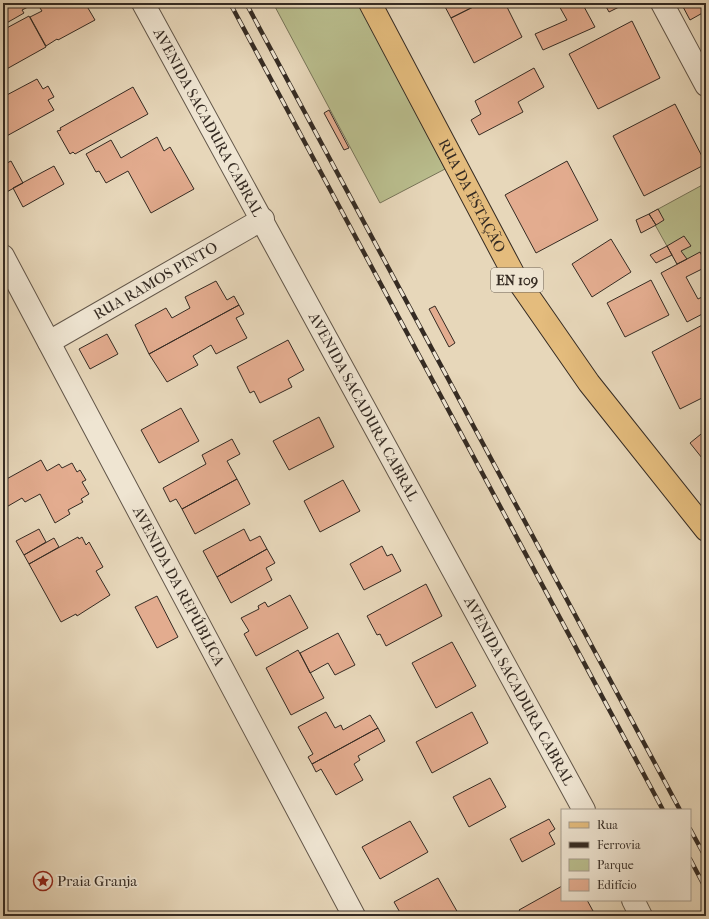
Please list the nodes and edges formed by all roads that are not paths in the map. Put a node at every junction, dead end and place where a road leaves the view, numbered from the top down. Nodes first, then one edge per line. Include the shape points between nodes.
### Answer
1 (143, 3) edge
2 (370, 3) edge
3 (662, 3) edge
4 (706, 85) edge
5 (262, 220) junction
6 (3, 256) edge
7 (49, 342) junction
8 (706, 530) edge
9 (583, 809) edge
10 (634, 901) edge
11 (354, 916) edge
12 (641, 916) edge

1 - 5 street, AVENIDA SACADURA CABRAL
2 - 8 main road, RUA DA ESTAÇÃO / EN 109 via 514,275 589,383
3 - 4 street
5 - 7 street, RUA RAMOS PINTO
5 - 9 street, AVENIDA SACADURA CABRAL
6 - 7 street, AVENIDA DA REPÚBLICA
7 - 11 street, AVENIDA DA REPÚBLICA
10 - 12 street

